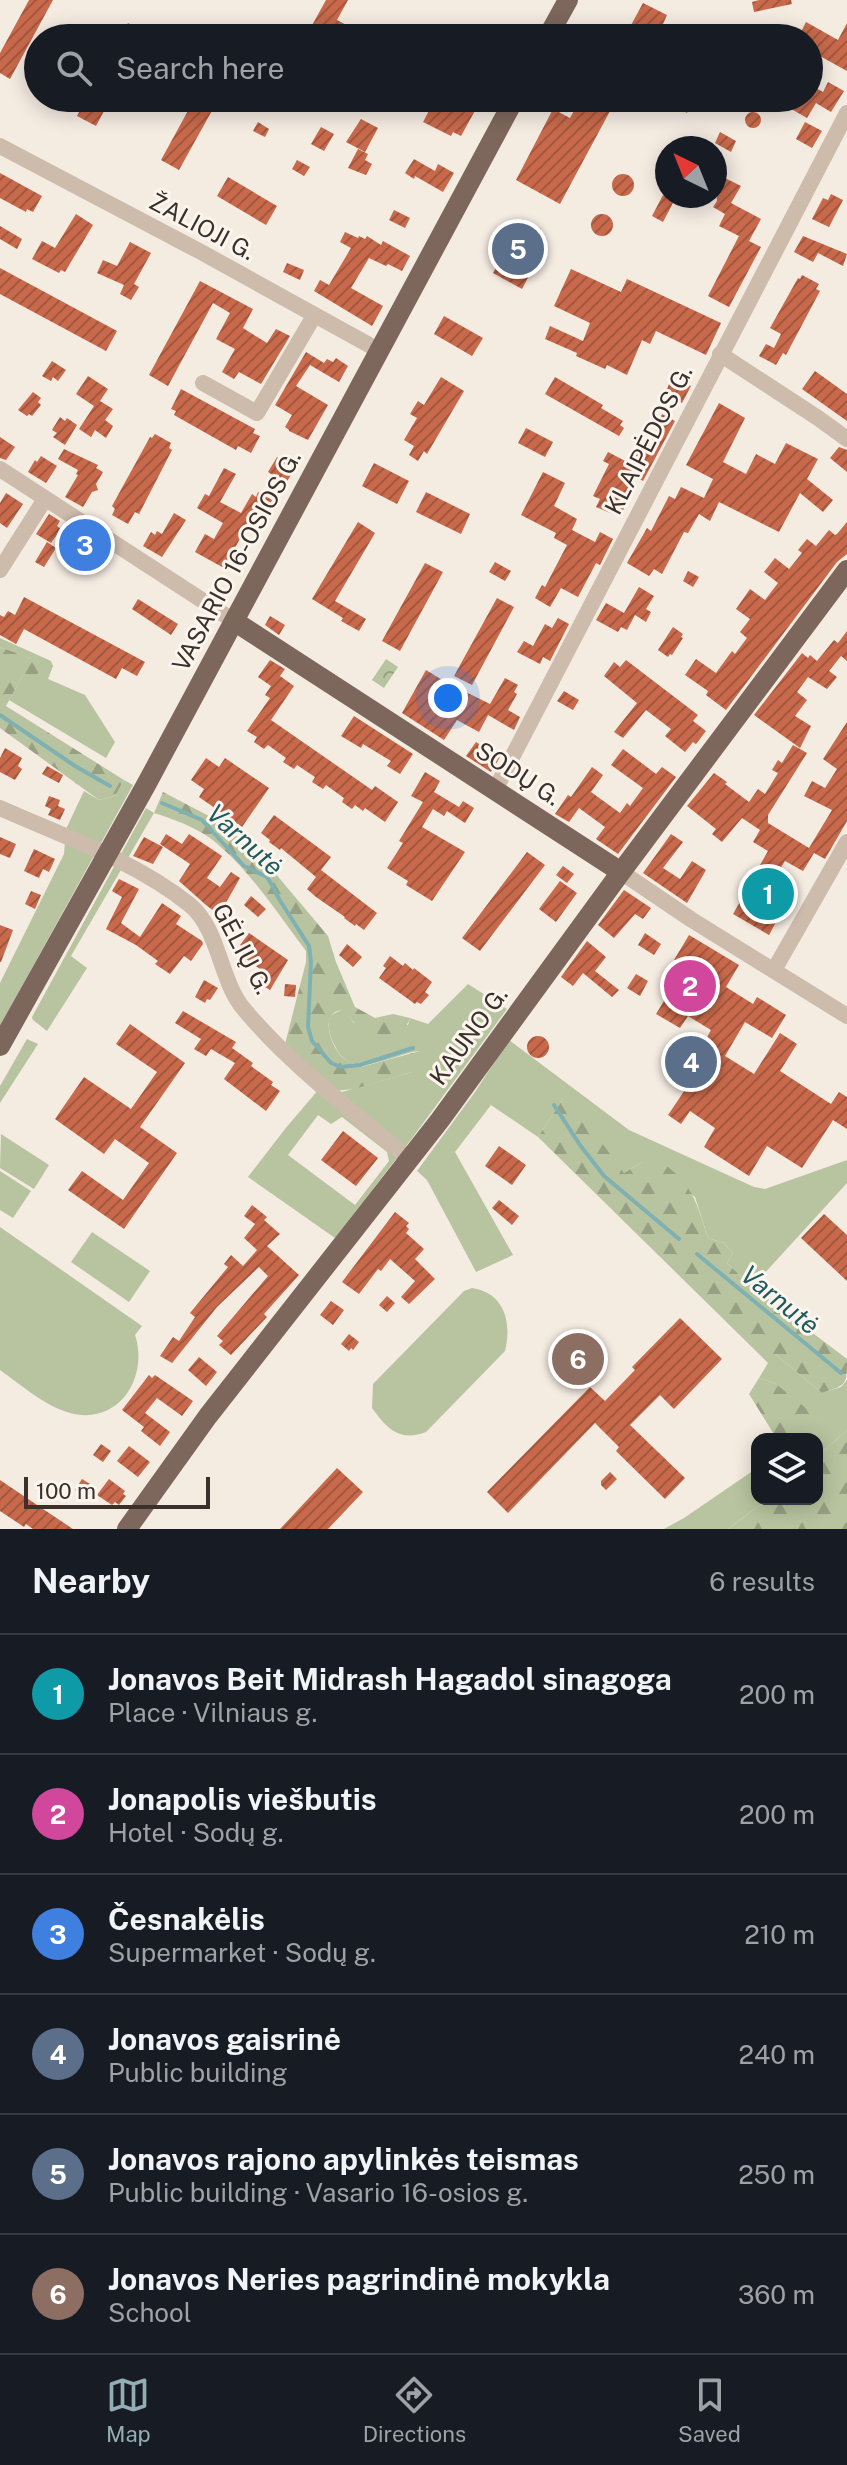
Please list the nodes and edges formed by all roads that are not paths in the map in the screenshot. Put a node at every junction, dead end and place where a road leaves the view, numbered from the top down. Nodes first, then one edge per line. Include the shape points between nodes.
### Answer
1 (568, 0) edge
2 (555, 24) edge
3 (508, 112) edge
4 (847, 113) edge
5 (0, 146) edge
6 (314, 316) junction
7 (380, 351) junction
8 (720, 354) junction
9 (203, 383) dead end
10 (847, 439) edge
11 (0, 469) edge
12 (45, 499) junction
13 (0, 570) edge
14 (847, 570) edge
15 (234, 621) junction
16 (495, 790) junction
17 (0, 808) edge
18 (847, 842) edge
19 (106, 856) junction
20 (621, 872) junction
21 (774, 970) junction
22 (847, 1016) edge
23 (0, 1046) edge
24 (410, 1160) junction
25 (127, 1529) edge

1 - 2 main road
3 - 7 main road, VASARIO 16-OSIOS G.
4 - 8 street, KLAIPĖDOS G.
5 - 6 street, ŽALIOJI G.
6 - 7 street, ŽALIOJI G.
6 - 9 street via 257,413
7 - 15 main road, VASARIO 16-OSIOS G.
8 - 10 street
8 - 16 street, KLAIPĖDOS G.
11 - 12 street, SODŲ G.
12 - 13 street
12 - 15 street, SODŲ G.
14 - 20 main road, KAUNO G.
15 - 16 main road, SODŲ G.
15 - 19 main road, VASARIO 16-OSIOS G.
16 - 20 main road, SODŲ G.
17 - 19 street, GĖLIŲ G.
18 - 21 street
19 - 23 main road, VASARIO 16-OSIOS G.
19 - 24 street, GĖLIŲ G. via 192,907 206,925 240,1005 296,1065
20 - 21 street, SODŲ G.
20 - 24 main road, KAUNO G.
21 - 22 street, SODŲ G.
24 - 25 main road, KAUNO G. via 208,1416

